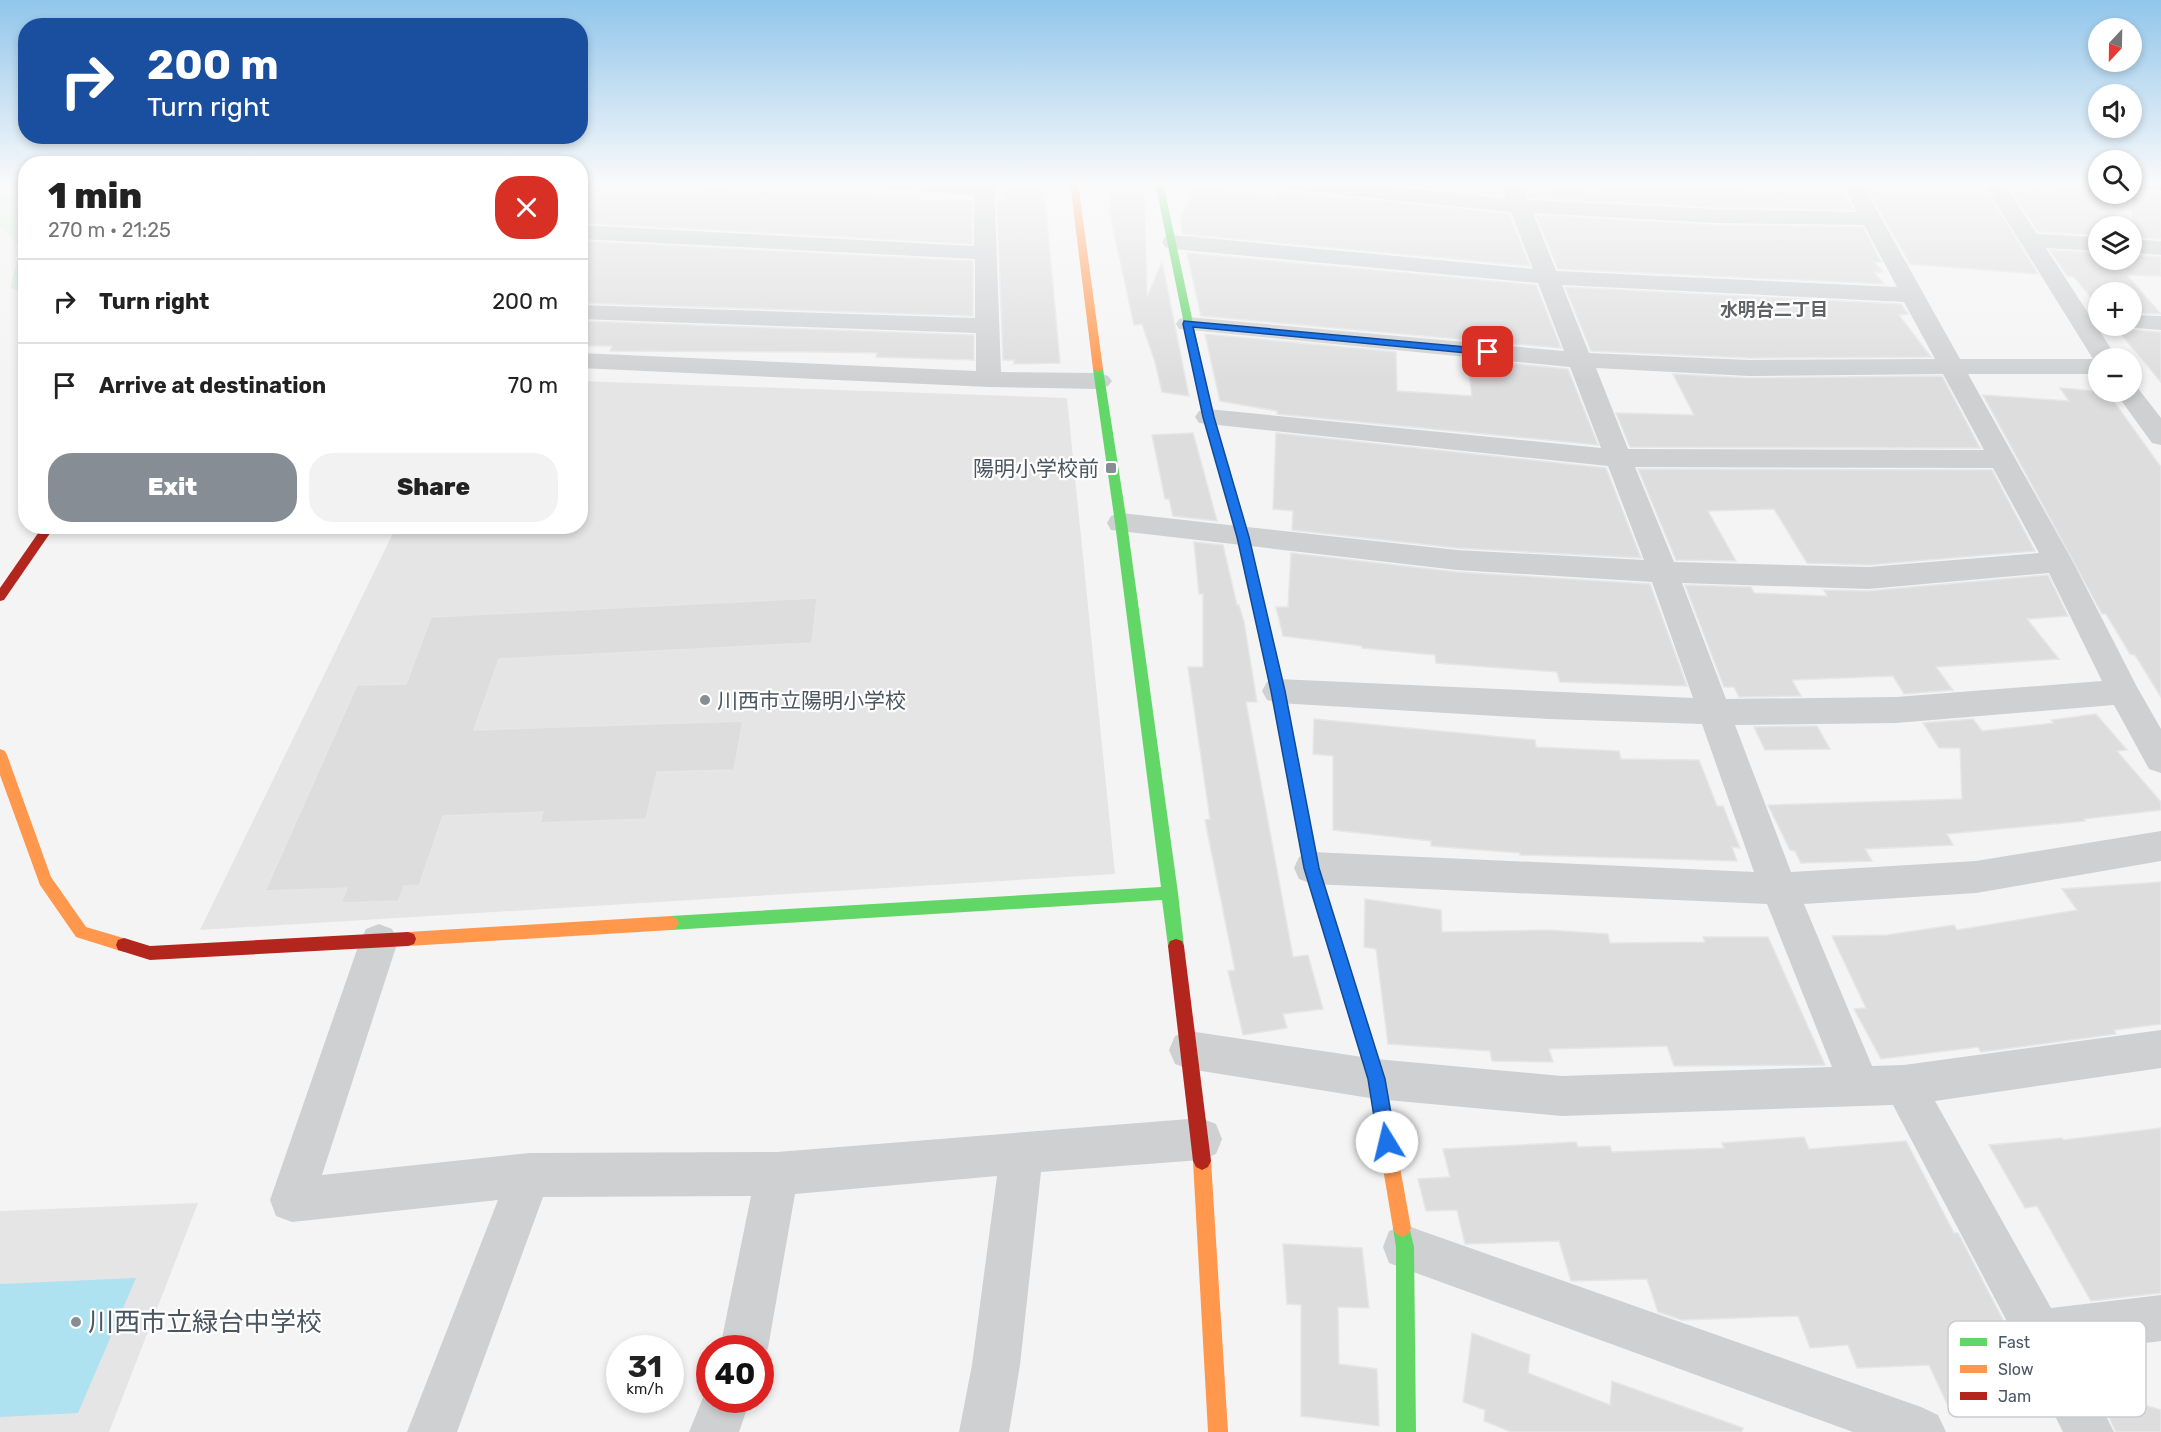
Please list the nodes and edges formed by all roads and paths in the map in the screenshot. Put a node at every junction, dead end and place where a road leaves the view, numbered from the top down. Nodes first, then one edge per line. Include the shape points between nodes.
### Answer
1 (905, 249) edge
2 (986, 249) edge
3 (1082, 249) edge
4 (1174, 249) edge
5 (1237, 249) edge
6 (1536, 249) edge
7 (1887, 249) edge
8 (2036, 249) edge
9 (986, 253) junction
10 (1547, 277) junction
11 (1911, 295) junction
12 (588, 312) edge
13 (2088, 316) edge
14 (2142, 322) edge
15 (2161, 323) edge
16 (1188, 324) junction
17 (988, 326) junction
18 (588, 360) edge
19 (1580, 360) junction
20 (2088, 366) edge
21 (1952, 367) junction
22 (989, 379) junction
23 (1099, 381) junction
24 (2138, 402) edge
25 (2153, 416) edge
26 (1208, 417) junction
27 (2161, 437) edge
28 (1617, 458) junction
29 (2002, 459) junction
30 (1120, 523) junction
31 (44, 534) edge
32 (1243, 537) junction
33 (2058, 562) junction
34 (1663, 572) junction
35 (0, 597) edge
36 (1278, 691) junction
37 (2123, 692) junction
38 (1714, 712) junction
39 (0, 755) edge
40 (2161, 759) edge
41 (2161, 846) edge
42 (1312, 868) junction
43 (1779, 889) junction
44 (1170, 893) junction
45 (379, 941) junction
46 (2161, 1049) edge
47 (1189, 1050) junction
48 (1376, 1079) junction
49 (1904, 1085) junction
50 (1860, 1086) junction
51 (1201, 1139) junction
52 (1022, 1152) junction
53 (777, 1174) junction
54 (529, 1175) junction
55 (1405, 1246) junction
56 (2161, 1318) edge
57 (2032, 1321) edge
58 (2137, 1321) edge
59 (746, 1335) edge
60 (721, 1413) edge
61 (2081, 1417) edge
62 (432, 1432) edge
63 (714, 1432) edge
64 (984, 1432) edge
65 (1218, 1432) edge
66 (1406, 1432) edge
67 (1921, 1432) edge
68 (2089, 1432) edge

1 - 9 street
2 - 9 street
3 - 23 street
4 - 16 street
5 - 10 street
6 - 10 street
7 - 11 street
8 - 13 street
9 - 17 street
10 - 11 street
10 - 19 street
11 - 21 street
12 - 17 street
14 - 15 street
16 - 19 street
16 - 26 street
17 - 22 street
18 - 22 street
19 - 21 street via 1749,368
19 - 28 street
20 - 21 street
21 - 29 street
22 - 23 street
23 - 30 street
24 - 25 street
25 - 27 street
26 - 28 street
26 - 32 street
28 - 29 street
28 - 34 street
29 - 33 street
30 - 32 street
30 - 44 street
31 - 35 street
32 - 34 street via 1457,560
32 - 36 street
33 - 34 street via 1868,578
33 - 37 street
34 - 38 street
36 - 38 street
36 - 42 street
37 - 38 street via 1896,710
37 - 40 street
38 - 43 street
39 - 45 street via 45,880 81,932 150,953
41 - 43 street via 1977,877
42 - 43 street
42 - 48 street
43 - 50 street
44 - 45 street
44 - 47 street
45 - 54 street via 292,1200
46 - 49 street
47 - 48 street
47 - 51 street
48 - 50 street via 1562,1096
48 - 55 street
49 - 50 street
49 - 57 street
51 - 52 street
51 - 65 street
52 - 53 street
52 - 64 street
53 - 54 street
53 - 59 street
54 - 62 street
55 - 66 street
55 - 67 street
56 - 58 street
60 - 63 street
61 - 68 street

